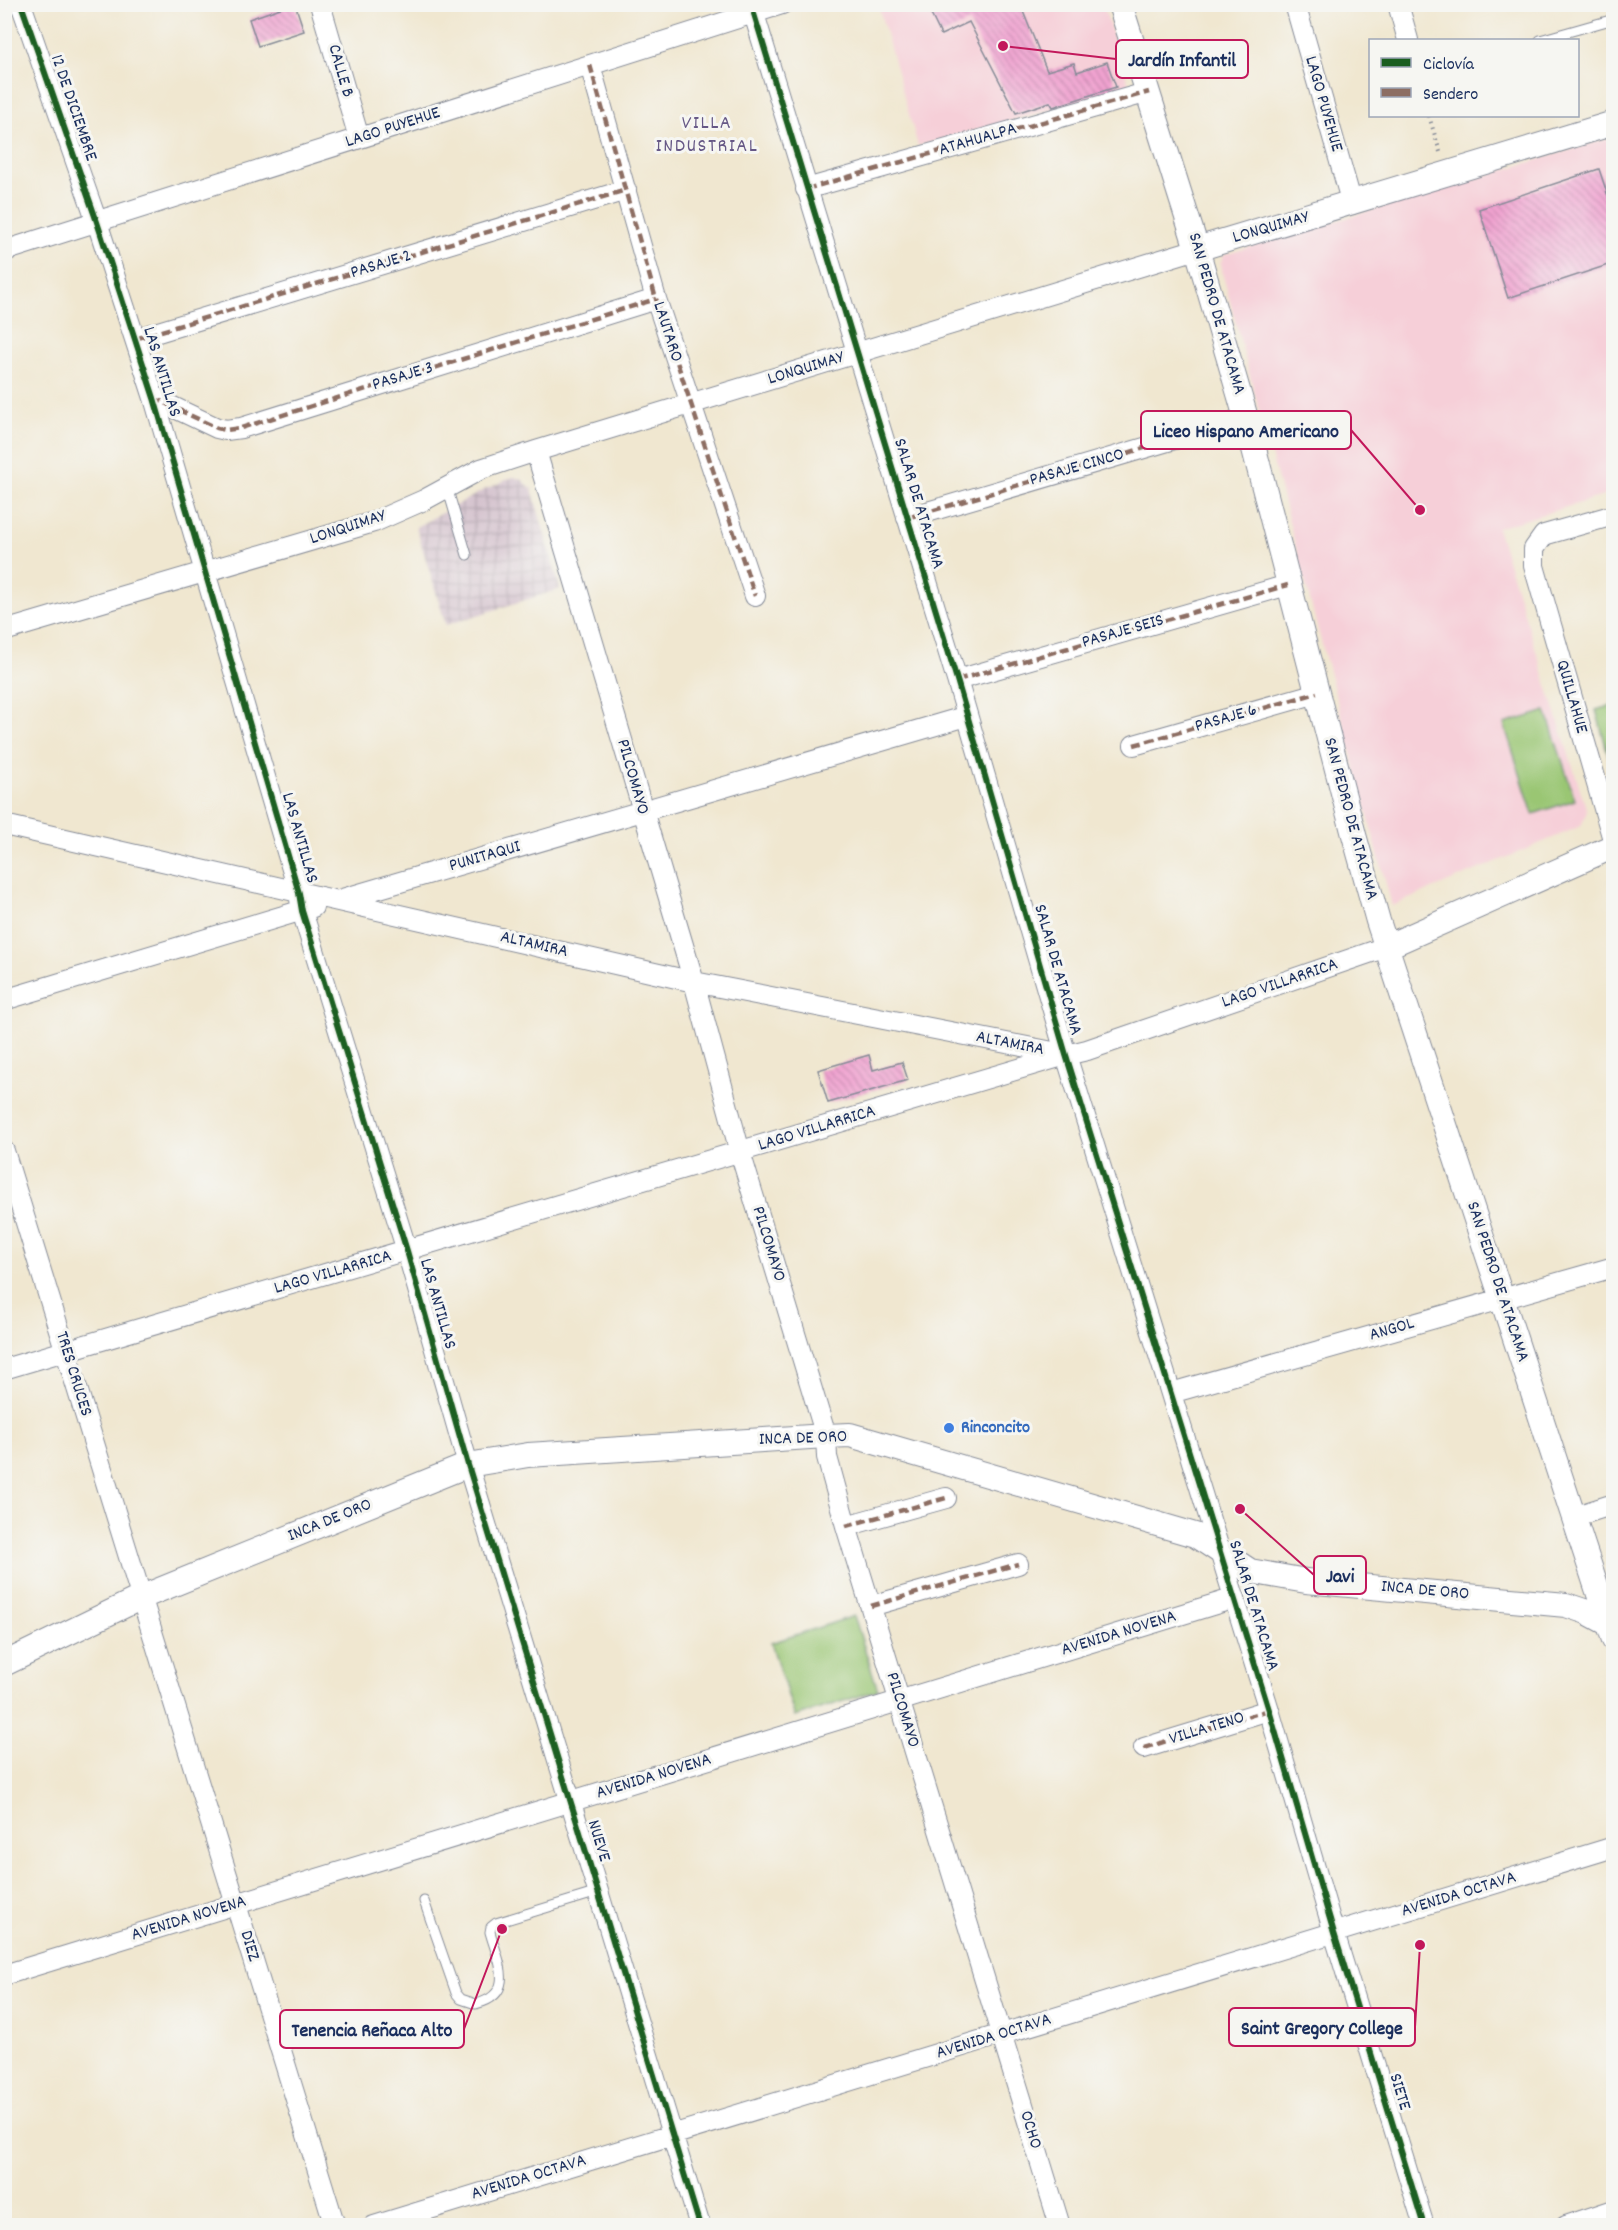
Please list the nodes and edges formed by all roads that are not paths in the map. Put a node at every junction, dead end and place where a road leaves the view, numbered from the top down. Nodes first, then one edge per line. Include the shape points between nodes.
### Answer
1 (21, 4) edge
2 (320, 4) edge
3 (782, 4) edge
4 (1120, 4) edge
5 (1295, 4) edge
6 (1398, 4) edge
7 (721, 14) edge
8 (754, 14) junction
9 (1614, 19) edge
10 (1408, 39) edge
11 (1544, 39) edge
12 (590, 66) junction
13 (1149, 92) junction
14 (1614, 123) edge
15 (359, 138) junction
16 (806, 189) junction
17 (626, 190) junction
18 (1352, 204) junction
19 (97, 222) junction
20 (1197, 249) junction
21 (4, 251) edge
22 (656, 299) junction
23 (135, 339) junction
24 (858, 354) junction
25 (154, 398) junction
26 (690, 404) junction
27 (1246, 418) junction
28 (536, 451) junction
29 (447, 488) junction
30 (1614, 515) edge
31 (907, 518) junction
32 (467, 555) dead end
33 (205, 572) junction
34 (1288, 585) junction
35 (755, 596) dead end
36 (4, 631) edge
37 (957, 680) junction
38 (1317, 693) junction
39 (967, 716) junction
40 (1134, 745) dead end
41 (643, 812) junction
42 (4, 825) edge
43 (1614, 845) edge
44 (338, 900) junction
45 (301, 902) junction
46 (1386, 947) junction
47 (694, 982) junction
48 (4, 1000) edge
49 (1066, 1055) junction
50 (4, 1151) edge
51 (740, 1152) junction
52 (407, 1251) junction
53 (1614, 1267) edge
54 (1502, 1298) junction
55 (65, 1351) junction
56 (4, 1369) edge
57 (1171, 1393) junction
58 (826, 1436) junction
59 (468, 1465) junction
60 (946, 1498) dead end
61 (1614, 1504) edge
62 (1573, 1517) junction
63 (846, 1526) junction
64 (1219, 1550) junction
65 (1018, 1564) dead end
66 (142, 1597) junction
67 (1235, 1598) junction
68 (871, 1606) junction
69 (1612, 1630) edge
70 (4, 1664) edge
71 (900, 1701) junction
72 (1269, 1710) junction
73 (1144, 1748) dead end
74 (571, 1803) junction
75 (1614, 1847) edge
76 (598, 1892) junction
77 (424, 1901) dead end
78 (236, 1904) junction
79 (1334, 1933) junction
80 (4, 1975) edge
81 (1000, 2035) junction
82 (672, 2135) junction
83 (1614, 2210) edge
84 (335, 2226) edge
85 (375, 2226) edge
86 (700, 2226) edge
87 (1060, 2226) edge
88 (1424, 2226) edge
89 (1566, 2226) edge

1 - 19 street, 12 DE DICIEMBRE
2 - 15 street, CALLE B
3 - 8 street, LAGO PUYEHUE
4 - 13 street, SAN PEDRO DE ATACAMA
5 - 18 street, LAGO PUYEHUE
6 - 10 street
7 - 8 street, LAGO PUYEHUE
7 - 12 street, LAGO PUYEHUE
8 - 16 street, SALAR DE ATACAMA
9 - 11 lane
12 - 15 street, LAGO PUYEHUE
12 - 17 street, LAUTARO
13 - 16 street, ATAHUALPA
13 - 20 street, SAN PEDRO DE ATACAMA
14 - 18 street, LONQUIMAY
15 - 19 street, LAGO PUYEHUE
16 - 24 street, SALAR DE ATACAMA
17 - 22 street, LAUTARO
17 - 23 street, PASAJE 2
18 - 20 street, LONQUIMAY
19 - 21 street, LAGO PUYEHUE
19 - 23 street, LAS ANTILLAS
20 - 24 street, LONQUIMAY
20 - 27 street, SAN PEDRO DE ATACAMA
22 - 25 street, PASAJE 3 via 241,428 217,428
22 - 26 street, LAUTARO
23 - 25 street, LAS ANTILLAS
24 - 26 street, LONQUIMAY
24 - 31 street, SALAR DE ATACAMA
25 - 33 street, LAS ANTILLAS
26 - 28 street, LONQUIMAY
26 - 35 street, LAUTARO
27 - 31 street, PASAJE CINCO
27 - 34 street, SAN PEDRO DE ATACAMA
28 - 29 street, LONQUIMAY via 481,469
28 - 41 street, PILCOMAYO
29 - 32 lane
29 - 33 street, LONQUIMAY via 374,522
30 - 43 street, QUILLAHUE via 1544,536 1534,549 1534,566
31 - 37 street, SALAR DE ATACAMA
33 - 36 street, LONQUIMAY
33 - 45 street, LAS ANTILLAS
34 - 37 street, PASAJE SEIS
34 - 38 street, SAN PEDRO DE ATACAMA
37 - 39 street, SALAR DE ATACAMA
38 - 40 street, PASAJE 6
38 - 46 street, SAN PEDRO DE ATACAMA
39 - 41 street, PUNITAQUI
39 - 49 street, SALAR DE ATACAMA
41 - 44 street, PUNITAQUI
41 - 47 street, PILCOMAYO
42 - 45 street
43 - 46 street, LAGO VILLARRICA
44 - 45 street, PUNITAQUI
44 - 47 street, ALTAMIRA
45 - 48 street, PUNITAQUI
45 - 52 street, LAS ANTILLAS
46 - 49 street, LAGO VILLARRICA
46 - 54 street, SAN PEDRO DE ATACAMA
47 - 49 street, ALTAMIRA
47 - 51 street, PILCOMAYO
49 - 51 street, LAGO VILLARRICA
49 - 57 street, SALAR DE ATACAMA
50 - 55 street, TRES CRUCES
51 - 52 street, LAGO VILLARRICA
51 - 58 street, PILCOMAYO
52 - 55 street, LAGO VILLARRICA
52 - 59 street, LAS ANTILLAS
53 - 54 street, ANGOL
54 - 57 street, ANGOL
54 - 62 street, SAN PEDRO DE ATACAMA
55 - 56 street, LAGO VILLARRICA
55 - 66 street, TRES CRUCES
57 - 64 street, SALAR DE ATACAMA
58 - 59 street, INCA DE ORO via 528,1455
58 - 63 street, PILCOMAYO via 827,1458
58 - 64 street, INCA DE ORO via 850,1435 1195,1535
59 - 66 street, INCA DE ORO
59 - 74 street, NUEVE
60 - 63 street
61 - 62 street
62 - 69 street, SAN PEDRO DE ATACAMA
63 - 68 street, PILCOMAYO
64 - 67 street, SALAR DE ATACAMA
64 - 69 street, INCA DE ORO via 1250,1570 1306,1581 1566,1605 1587,1611
65 - 68 street
66 - 70 street, INCA DE ORO
66 - 78 street, DIEZ
67 - 71 street, AVENIDA NOVENA
67 - 72 street, SALAR DE ATACAMA
68 - 71 street, PILCOMAYO
71 - 74 street, AVENIDA NOVENA
71 - 81 street, PILCOMAYO
72 - 73 street, VILLA TENO
72 - 79 street, SALAR DE ATACAMA
74 - 76 street, NUEVE
74 - 78 street, AVENIDA NOVENA
75 - 79 street, AVENIDA OCTAVA
76 - 77 lane via 491,1927 502,1977 500,1989 493,1997 476,2004 456,1993
76 - 82 street, NUEVE
78 - 80 street, AVENIDA NOVENA
78 - 84 street, DIEZ
79 - 81 street, AVENIDA OCTAVA
79 - 88 street, SIETE
81 - 82 street, AVENIDA OCTAVA
81 - 87 street, OCHO
82 - 85 street, AVENIDA OCTAVA
82 - 86 street, NUEVE
83 - 89 street

